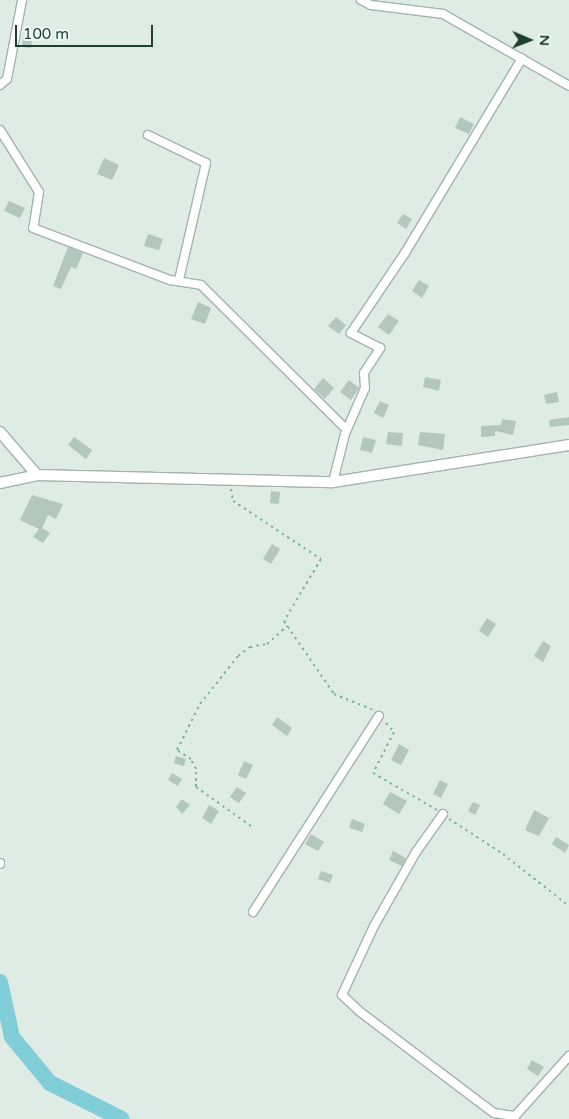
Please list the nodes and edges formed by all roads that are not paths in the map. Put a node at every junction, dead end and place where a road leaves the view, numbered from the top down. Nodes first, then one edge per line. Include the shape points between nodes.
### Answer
1 (22, 0) edge
2 (361, 0) edge
3 (522, 58) junction
4 (0, 85) edge
5 (569, 86) edge
6 (0, 130) edge
7 (148, 135) dead end
8 (179, 280) junction
9 (346, 430) junction
10 (0, 432) edge
11 (569, 445) edge
12 (37, 475) junction
13 (333, 482) junction
14 (0, 483) edge
15 (380, 716) road end
16 (443, 814) road end
17 (253, 912) dead end
18 (569, 1056) edge

1 - 4 street via 7,79
2 - 3 street via 371,5 443,14
3 - 5 street
3 - 9 street via 405,253 351,333 380,348 364,373 365,388
6 - 8 street via 39,192 33,228 122,263
7 - 8 street via 206,163
8 - 9 street via 201,285
9 - 13 street
10 - 12 street
11 - 13 street
12 - 13 street via 228,477
12 - 14 street
15 - 17 street
16 - 18 street via 416,852 374,926 342,995 494,1113 515,1116

